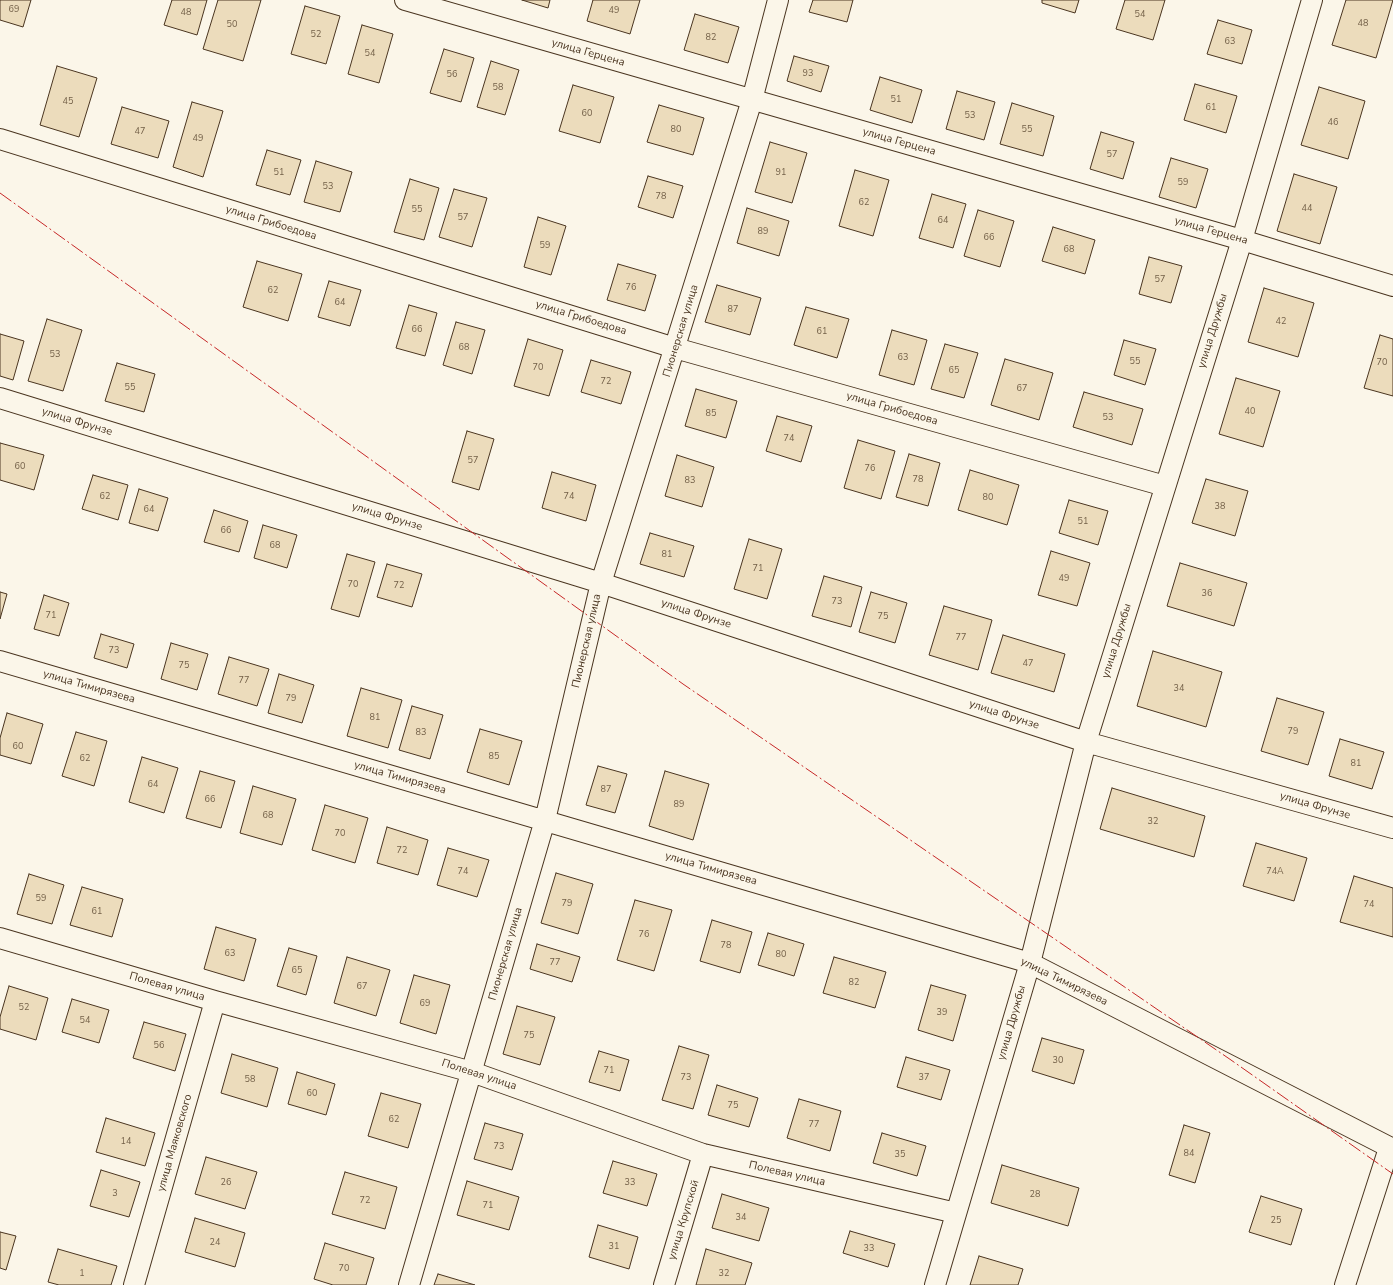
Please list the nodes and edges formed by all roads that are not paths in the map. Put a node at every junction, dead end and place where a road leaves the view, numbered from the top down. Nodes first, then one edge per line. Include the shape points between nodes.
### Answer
1 (405, 0) edge
2 (778, 0) edge
3 (1306, 1) edge
4 (752, 100) junction
5 (0, 139) edge
6 (1242, 240) junction
7 (1393, 286) edge
8 (675, 348) junction
9 (0, 398) edge
10 (1165, 486) junction
11 (601, 583) junction
12 (0, 661) edge
13 (1086, 742) junction
14 (545, 820) junction
15 (1393, 828) edge
16 (0, 938) edge
17 (1030, 963) junction
18 (215, 1001) junction
19 (472, 1072) junction
20 (1391, 1148) edge
21 (703, 1154) junction
22 (956, 1213) junction
23 (134, 1285) edge
24 (409, 1285) edge
25 (664, 1285) edge
26 (935, 1285) edge
27 (1345, 1285) edge

1 - 4 street, улица Герцена
2 - 4 street, Пионерская улица
3 - 6 street, улица Дружбы
4 - 6 street, улица Герцена
4 - 8 street, Пионерская улица
5 - 8 street, улица Грибоедова
6 - 7 street, улица Герцена
6 - 10 street, улица Дружбы
8 - 10 street, улица Грибоедова
8 - 11 street, Пионерская улица
9 - 11 street, улица Фрунзе
10 - 13 street, улица Дружбы
11 - 13 street, улица Фрунзе
11 - 14 street, Пионерская улица
12 - 14 street, улица Тимирязева
13 - 15 street, улица Фрунзе
13 - 17 street, улица Дружбы
14 - 17 street, улица Тимирязева
14 - 19 street, Пионерская улица
16 - 18 street, Полевая улица
17 - 20 street, улица Тимирязева
17 - 22 street, улица Дружбы
18 - 19 street, Полевая улица
18 - 23 street, улица Маяковского
19 - 21 street, Полевая улица
19 - 24 street, Пионерская улица
20 - 27 street
21 - 22 street, Полевая улица
21 - 25 street, улица Крупской
22 - 26 street, улица Дружбы

